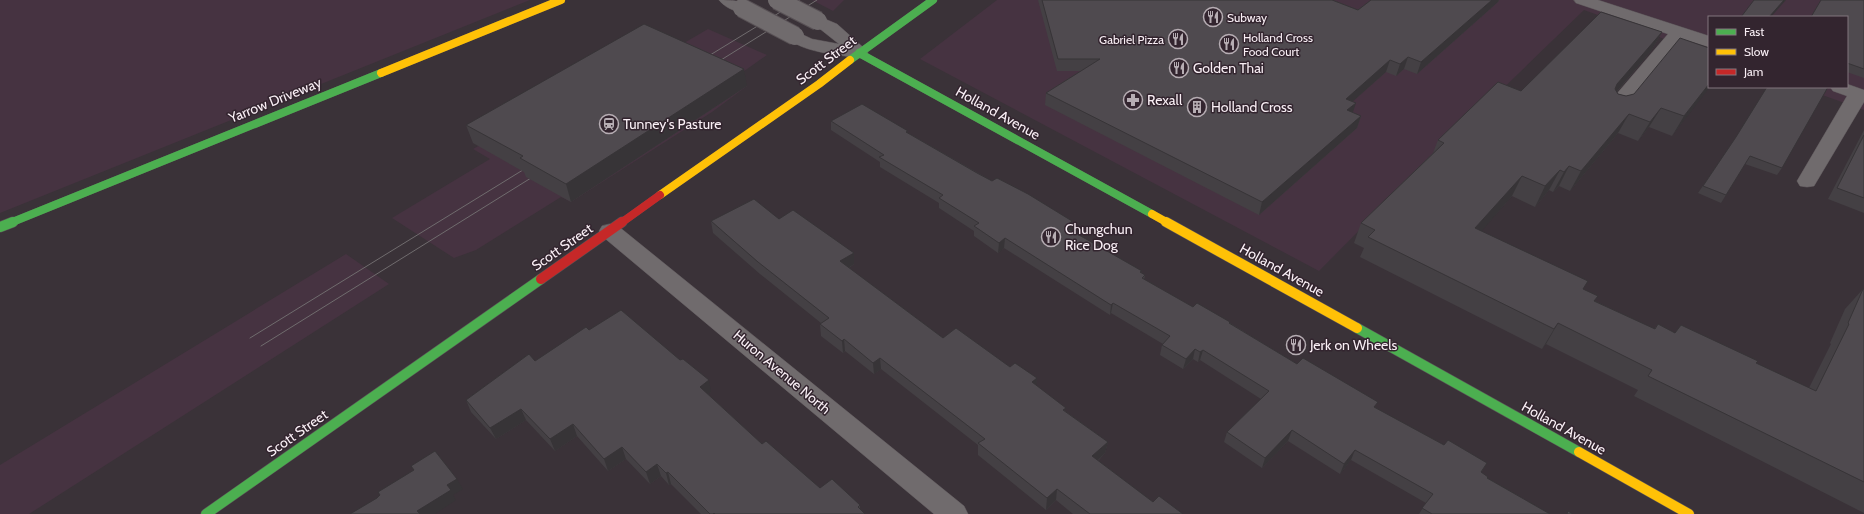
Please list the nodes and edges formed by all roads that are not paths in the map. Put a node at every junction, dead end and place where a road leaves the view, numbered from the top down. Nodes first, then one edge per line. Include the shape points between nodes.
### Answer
1 (560, 0) edge
2 (727, 0) edge
3 (777, 0) edge
4 (933, 0) edge
5 (1582, 0) edge
6 (1679, 32) junction
7 (1708, 42) edge
8 (859, 53) junction
9 (1842, 88) edge
10 (1861, 95) edge
11 (1615, 108) edge
12 (1807, 181) dead end
13 (0, 227) edge
14 (610, 231) junction
15 (206, 514) edge
16 (954, 514) edge
17 (1689, 514) edge

1 - 13 street, Yarrow Driveway
2 - 8 street, bridge via 808,43
3 - 8 street, bridge via 831,28
4 - 8 street, Scott Street
5 - 6 street
6 - 7 street
6 - 11 street
8 - 14 street, Scott Street
8 - 17 street, Holland Avenue
9 - 10 street
10 - 12 street
14 - 15 street, Scott Street
14 - 16 street, Huron Avenue North

